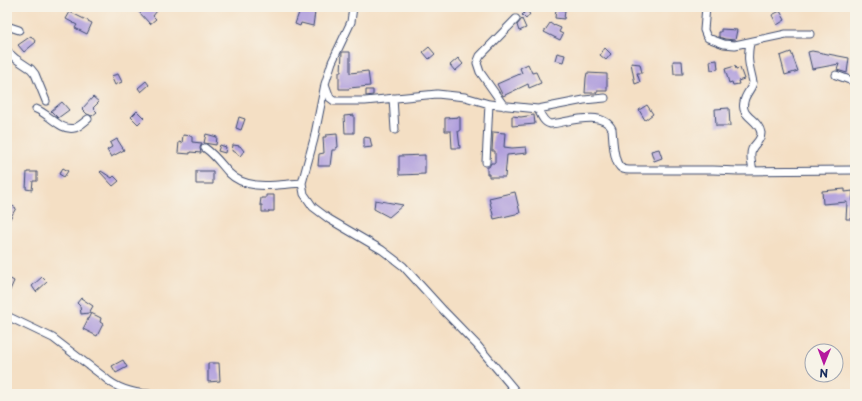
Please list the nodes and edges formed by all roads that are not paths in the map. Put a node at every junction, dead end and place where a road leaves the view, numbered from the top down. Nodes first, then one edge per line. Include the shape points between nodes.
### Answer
1 (353, 7) edge
2 (706, 7) edge
3 (516, 19) dead end
4 (7, 26) edge
5 (19, 30) dead end
6 (810, 34) dead end
7 (750, 42) junction
8 (7, 51) edge
9 (836, 75) dead end
10 (855, 82) edge
11 (325, 84) junction
12 (393, 98) junction
13 (605, 98) dead end
14 (46, 101) dead end
15 (489, 104) junction
16 (504, 106) junction
17 (36, 109) dead end
18 (538, 109) junction
19 (88, 119) dead end
20 (395, 130) dead end
21 (205, 148) dead end
22 (486, 162) dead end
23 (855, 170) edge
24 (753, 171) junction
25 (302, 182) junction
26 (7, 316) edge
27 (149, 394) edge
28 (518, 394) edge

1 - 11 street via 351,22 332,62
2 - 7 street via 704,30 708,38 729,45
3 - 16 street via 480,56 477,63 480,72
4 - 5 street
6 - 7 street via 786,34
7 - 24 street via 749,66 753,82 743,108 745,113 756,121 761,132 760,140 752,148
8 - 14 street via 35,74
9 - 10 street
11 - 12 street via 330,98 334,101
11 - 25 street
12 - 15 street via 437,94
12 - 20 street
13 - 18 street
15 - 16 street
15 - 22 street
16 - 18 street
17 - 19 street via 69,128 75,128
18 - 24 street via 546,123 550,124 584,118 600,120 610,125 616,160 623,169
21 - 25 street via 236,178 250,185
23 - 24 street
25 - 28 street via 304,194 313,207 403,266 477,345
26 - 27 street via 53,338 111,384

